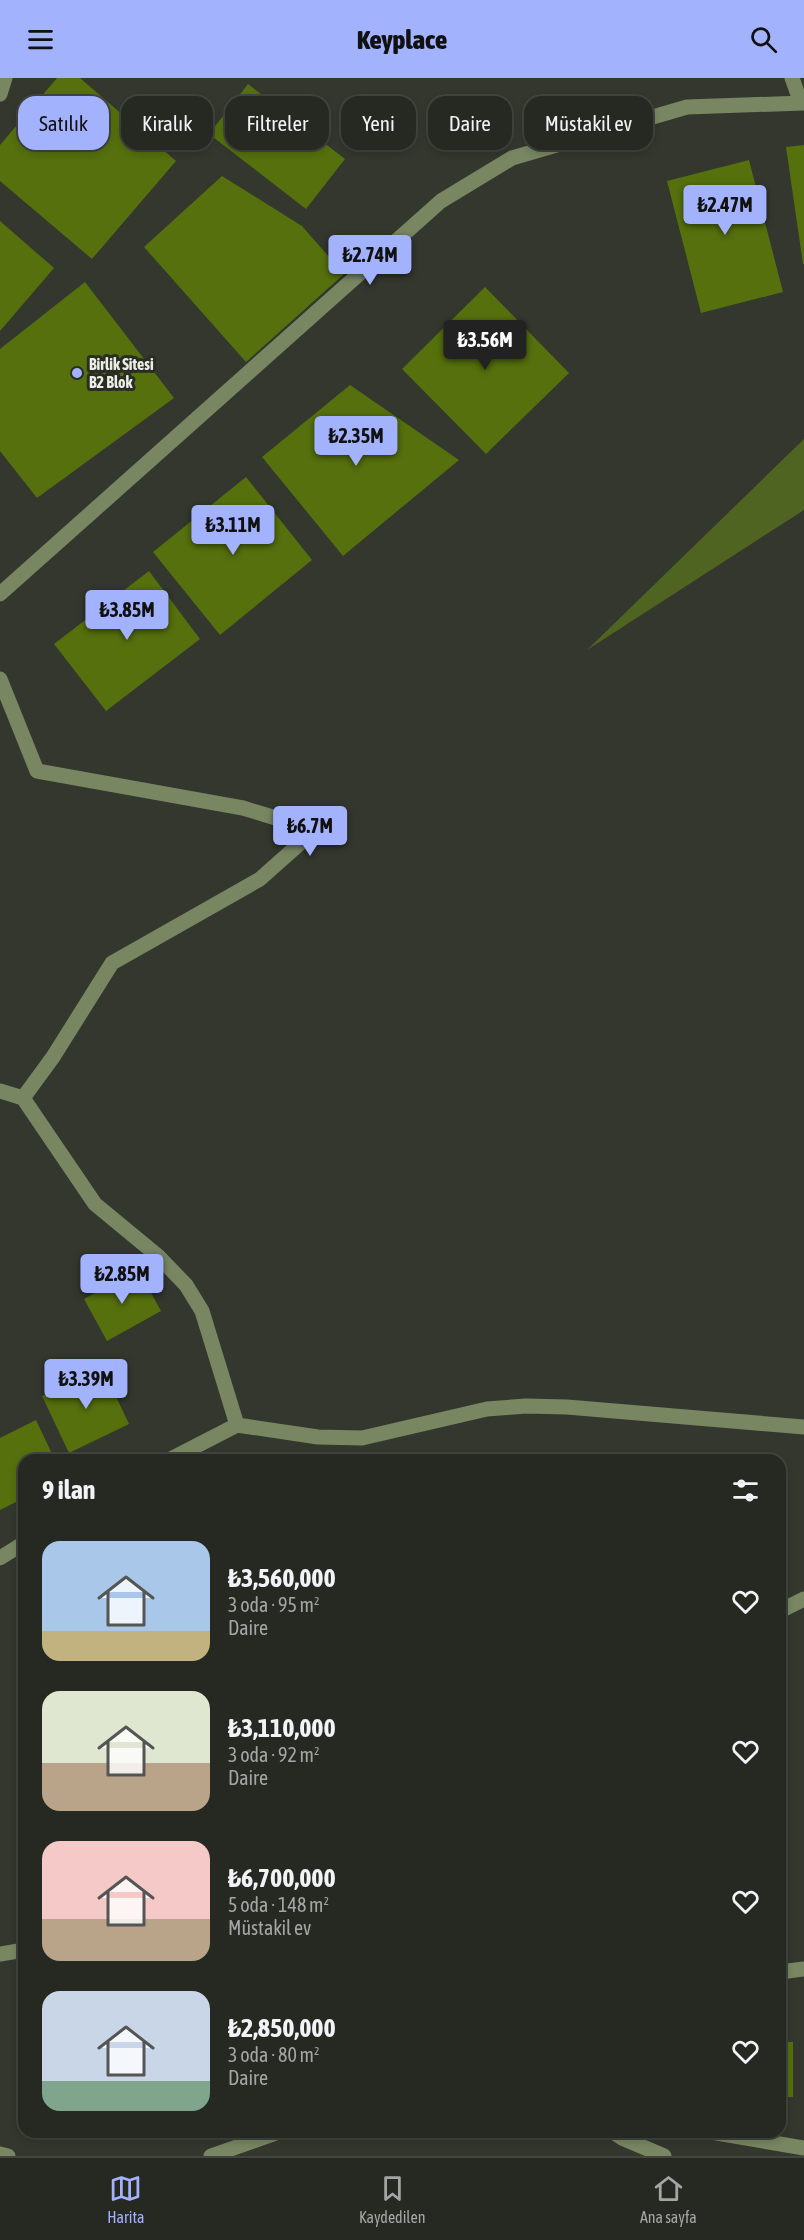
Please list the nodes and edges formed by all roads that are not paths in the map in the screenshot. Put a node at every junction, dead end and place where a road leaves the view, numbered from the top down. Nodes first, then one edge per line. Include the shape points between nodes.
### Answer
1 (5, 78) edge
2 (792, 78) edge
3 (0, 94) edge
4 (802, 103) edge
5 (0, 594) edge
6 (0, 679) edge
7 (0, 1091) edge
8 (22, 1098) junction
9 (237, 1425) junction
10 (804, 1427) edge
11 (181, 1454) edge
12 (18, 1547) edge
13 (0, 1558) edge
14 (804, 1599) edge
15 (786, 1608) edge
16 (18, 1951) edge
17 (0, 1954) edge
18 (804, 1969) edge
19 (786, 1971) edge
20 (262, 2138) edge
21 (622, 2138) edge
22 (746, 2138) edge
23 (804, 2148) edge
24 (0, 2154) edge
25 (8, 2156) edge
26 (211, 2156) edge
27 (664, 2156) edge

1 - 3 street
2 - 4 street
4 - 5 street via 687,107 512,158 451,195
6 - 8 street via 38,771 243,808 315,830 260,879 111,963 53,1057
7 - 8 street
8 - 9 street via 95,1204 158,1256 186,1285 202,1311
9 - 10 street via 318,1437 362,1437 487,1409 526,1406
9 - 11 street
12 - 13 street
14 - 15 street
16 - 17 street
18 - 19 street
20 - 26 street
21 - 27 street
22 - 23 street
24 - 25 street

